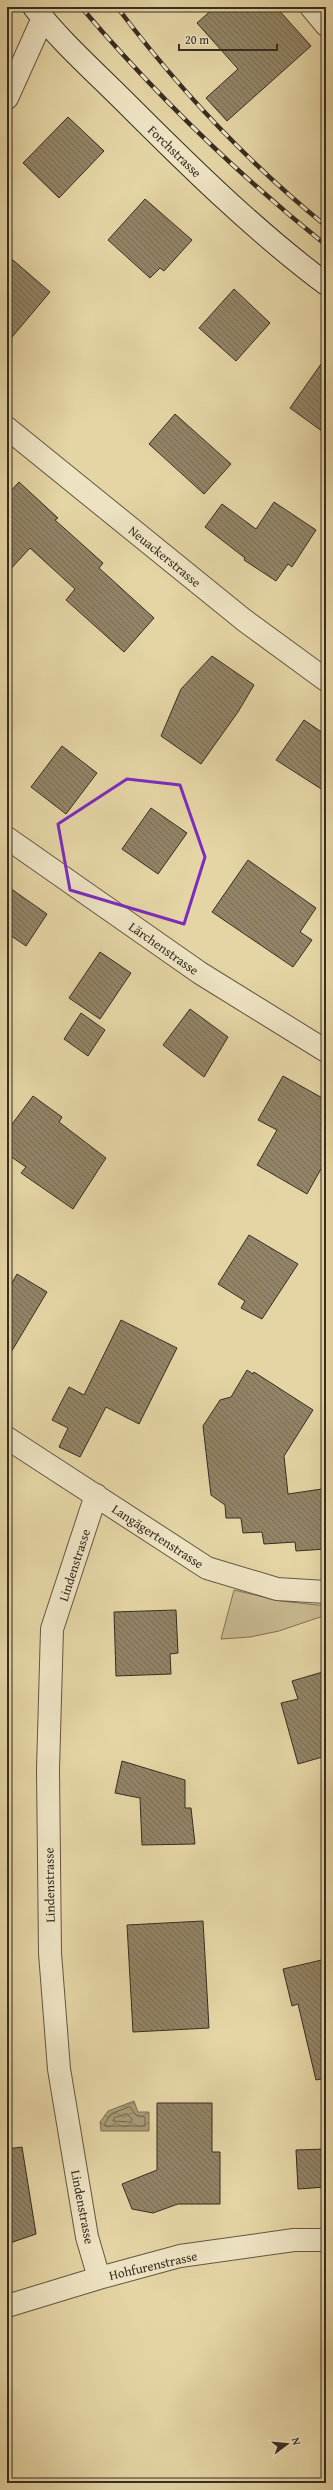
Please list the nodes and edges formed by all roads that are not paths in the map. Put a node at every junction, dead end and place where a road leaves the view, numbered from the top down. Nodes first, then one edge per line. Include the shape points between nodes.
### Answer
1 (311, 7) edge
2 (38, 12) edge
3 (326, 25) edge
4 (7, 98) edge
5 (326, 284) edge
6 (7, 428) edge
7 (326, 680) edge
8 (7, 838) edge
9 (326, 1051) edge
10 (7, 1438) edge
11 (96, 1495) junction
12 (326, 1592) edge
13 (326, 2240) edge
14 (99, 2278) junction
15 (7, 2306) edge

1 - 3 street
2 - 4 street
2 - 5 street, Forchstrasse via 169,147 288,256
6 - 7 street, Neuackerstrasse via 244,620
8 - 9 street, Lärchenstrasse via 200,973
10 - 11 street, Langägertenstrasse
11 - 12 street, Langägertenstrasse via 207,1568 277,1589
11 - 14 street, Lindenstrasse via 52,1629 48,1769 50,1953 59,2069 87,2237
13 - 14 street, Hohfurenstrasse via 294,2240 180,2256
14 - 15 street, Hohfurenstrasse

